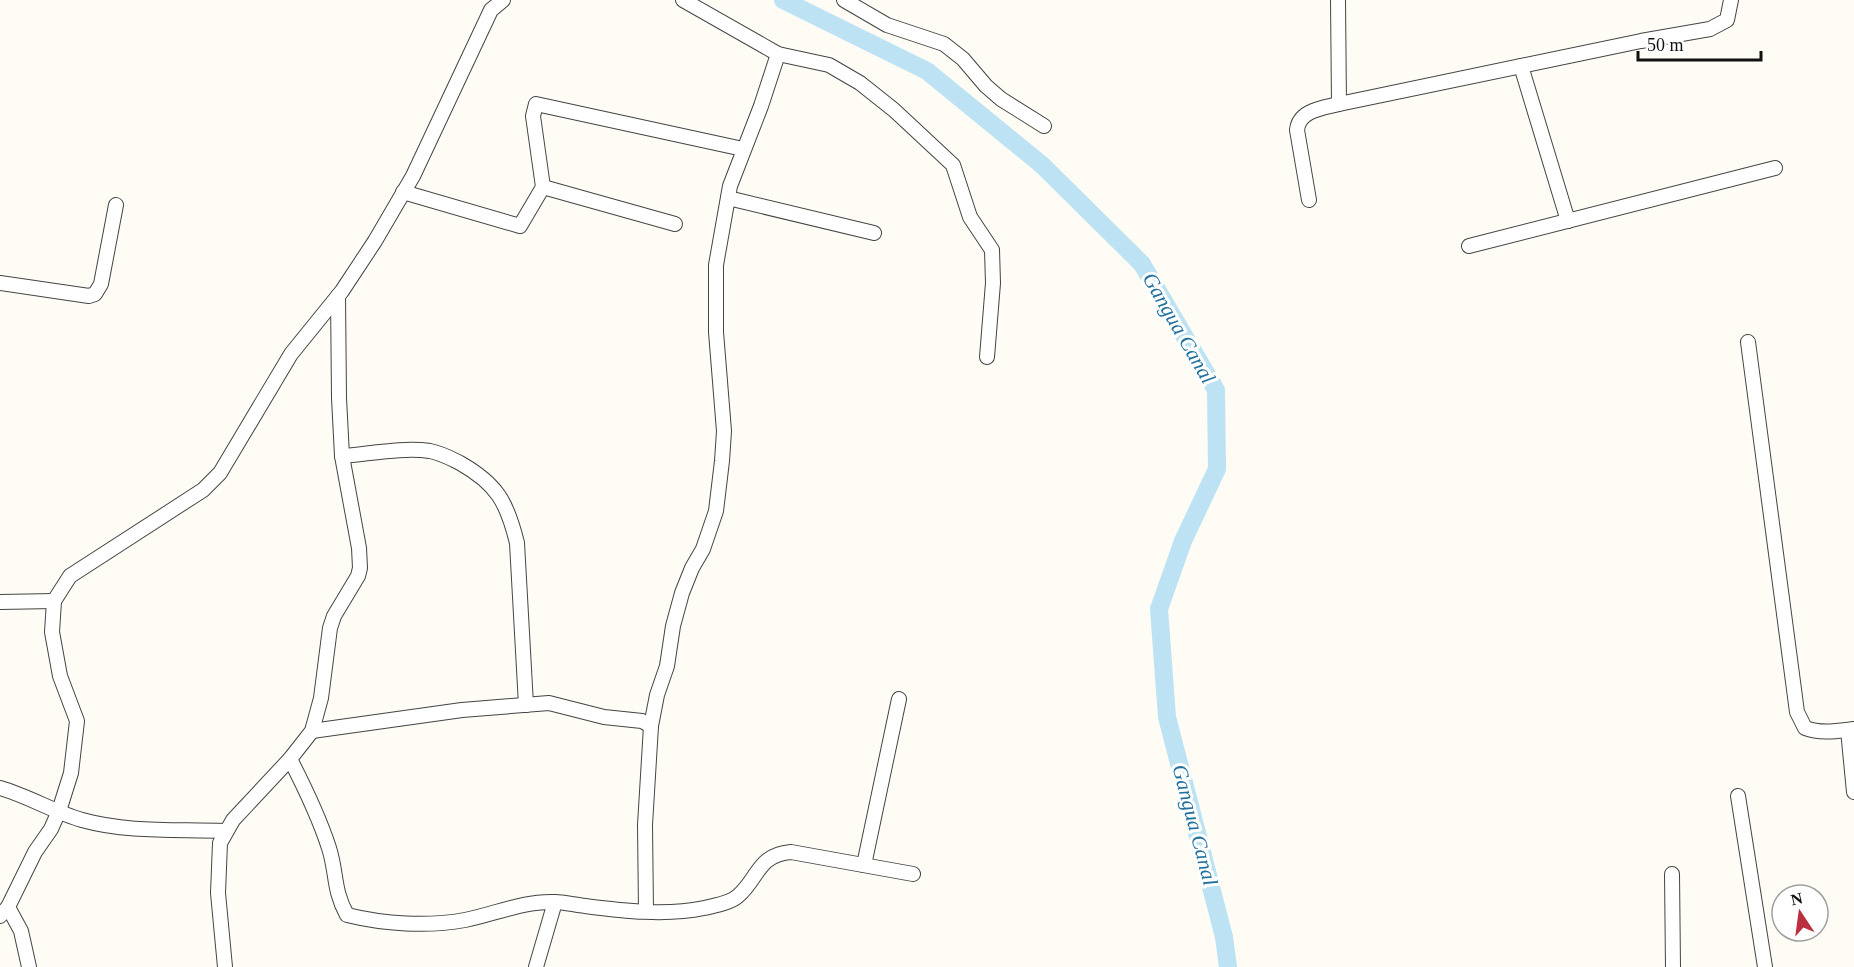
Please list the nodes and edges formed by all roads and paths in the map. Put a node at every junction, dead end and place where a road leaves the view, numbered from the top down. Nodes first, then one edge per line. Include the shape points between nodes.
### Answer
1 (503, 0) edge
2 (683, 0) edge
3 (844, 0) edge
4 (1338, 0) edge
5 (1731, 0) edge
6 (778, 54) junction
7 (1521, 66) junction
8 (1339, 104) junction
9 (1044, 126) dead end
10 (743, 149) junction
11 (1775, 168) dead end
12 (543, 187) junction
13 (403, 192) junction
14 (728, 198) junction
15 (1309, 200) dead end
16 (116, 205) dead end
17 (1568, 221) junction
18 (675, 224) dead end
19 (874, 233) dead end
20 (1469, 246) dead end
21 (0, 283) edge
22 (338, 296) junction
23 (1748, 342) dead end
24 (987, 357) dead end
25 (342, 456) junction
26 (54, 601) junction
27 (0, 602) edge
28 (899, 699) dead end
29 (526, 705) junction
30 (651, 726) junction
31 (1851, 729) edge
32 (312, 731) junction
33 (290, 759) junction
34 (0, 788) edge
35 (1854, 792) edge
36 (1738, 796) dead end
37 (59, 812) junction
38 (225, 831) junction
39 (864, 865) junction
40 (1672, 873) dead end
41 (913, 874) dead end
42 (555, 902) junction
43 (646, 911) junction
44 (4, 912) edge
45 (30, 967) edge
46 (225, 967) edge
47 (536, 967) edge
48 (1673, 967) edge
49 (1765, 967) edge

1 - 13 street via 492,10
2 - 6 street
3 - 9 street via 887,25 944,44 963,59 986,87
4 - 8 street
5 - 7 street via 1727,20 1710,29
6 - 10 street
6 - 24 street via 829,65 860,83 953,165 970,217 992,250
7 - 8 street
7 - 17 street
8 - 15 street via 1306,114 1298,124
10 - 12 street via 536,104 533,116
10 - 14 street
11 - 17 street
12 - 13 street via 520,226
12 - 18 street
13 - 22 street
14 - 19 street
14 - 30 street via 716,265 716,332 724,430 716,511 682,593
16 - 21 street via 101,284 95,294
17 - 20 street
22 - 25 street
22 - 26 street via 291,354 220,473 175,510 70,576
23 - 31 street via 1797,712 1805,728 1813,731
25 - 29 street via 429,451 469,468 494,487 511,520 517,543
25 - 32 street via 360,568 330,628 321,698
26 - 27 street
26 - 37 street via 52,632 56,660 77,721 71,773
28 - 39 street
29 - 30 street via 549,703
29 - 32 street
30 - 43 street via 645,825
31 - 35 street
32 - 33 street
33 - 38 street
33 - 42 street via 317,813 330,852 339,902 347,915 441,923
34 - 37 street
36 - 49 street
37 - 38 street via 123,828
37 - 44 street
38 - 46 street via 219,854 218,893
39 - 41 street
39 - 43 street via 781,853 767,859 736,898 703,908
40 - 48 street
42 - 43 street
42 - 47 street
44 - 45 street via 21,931

